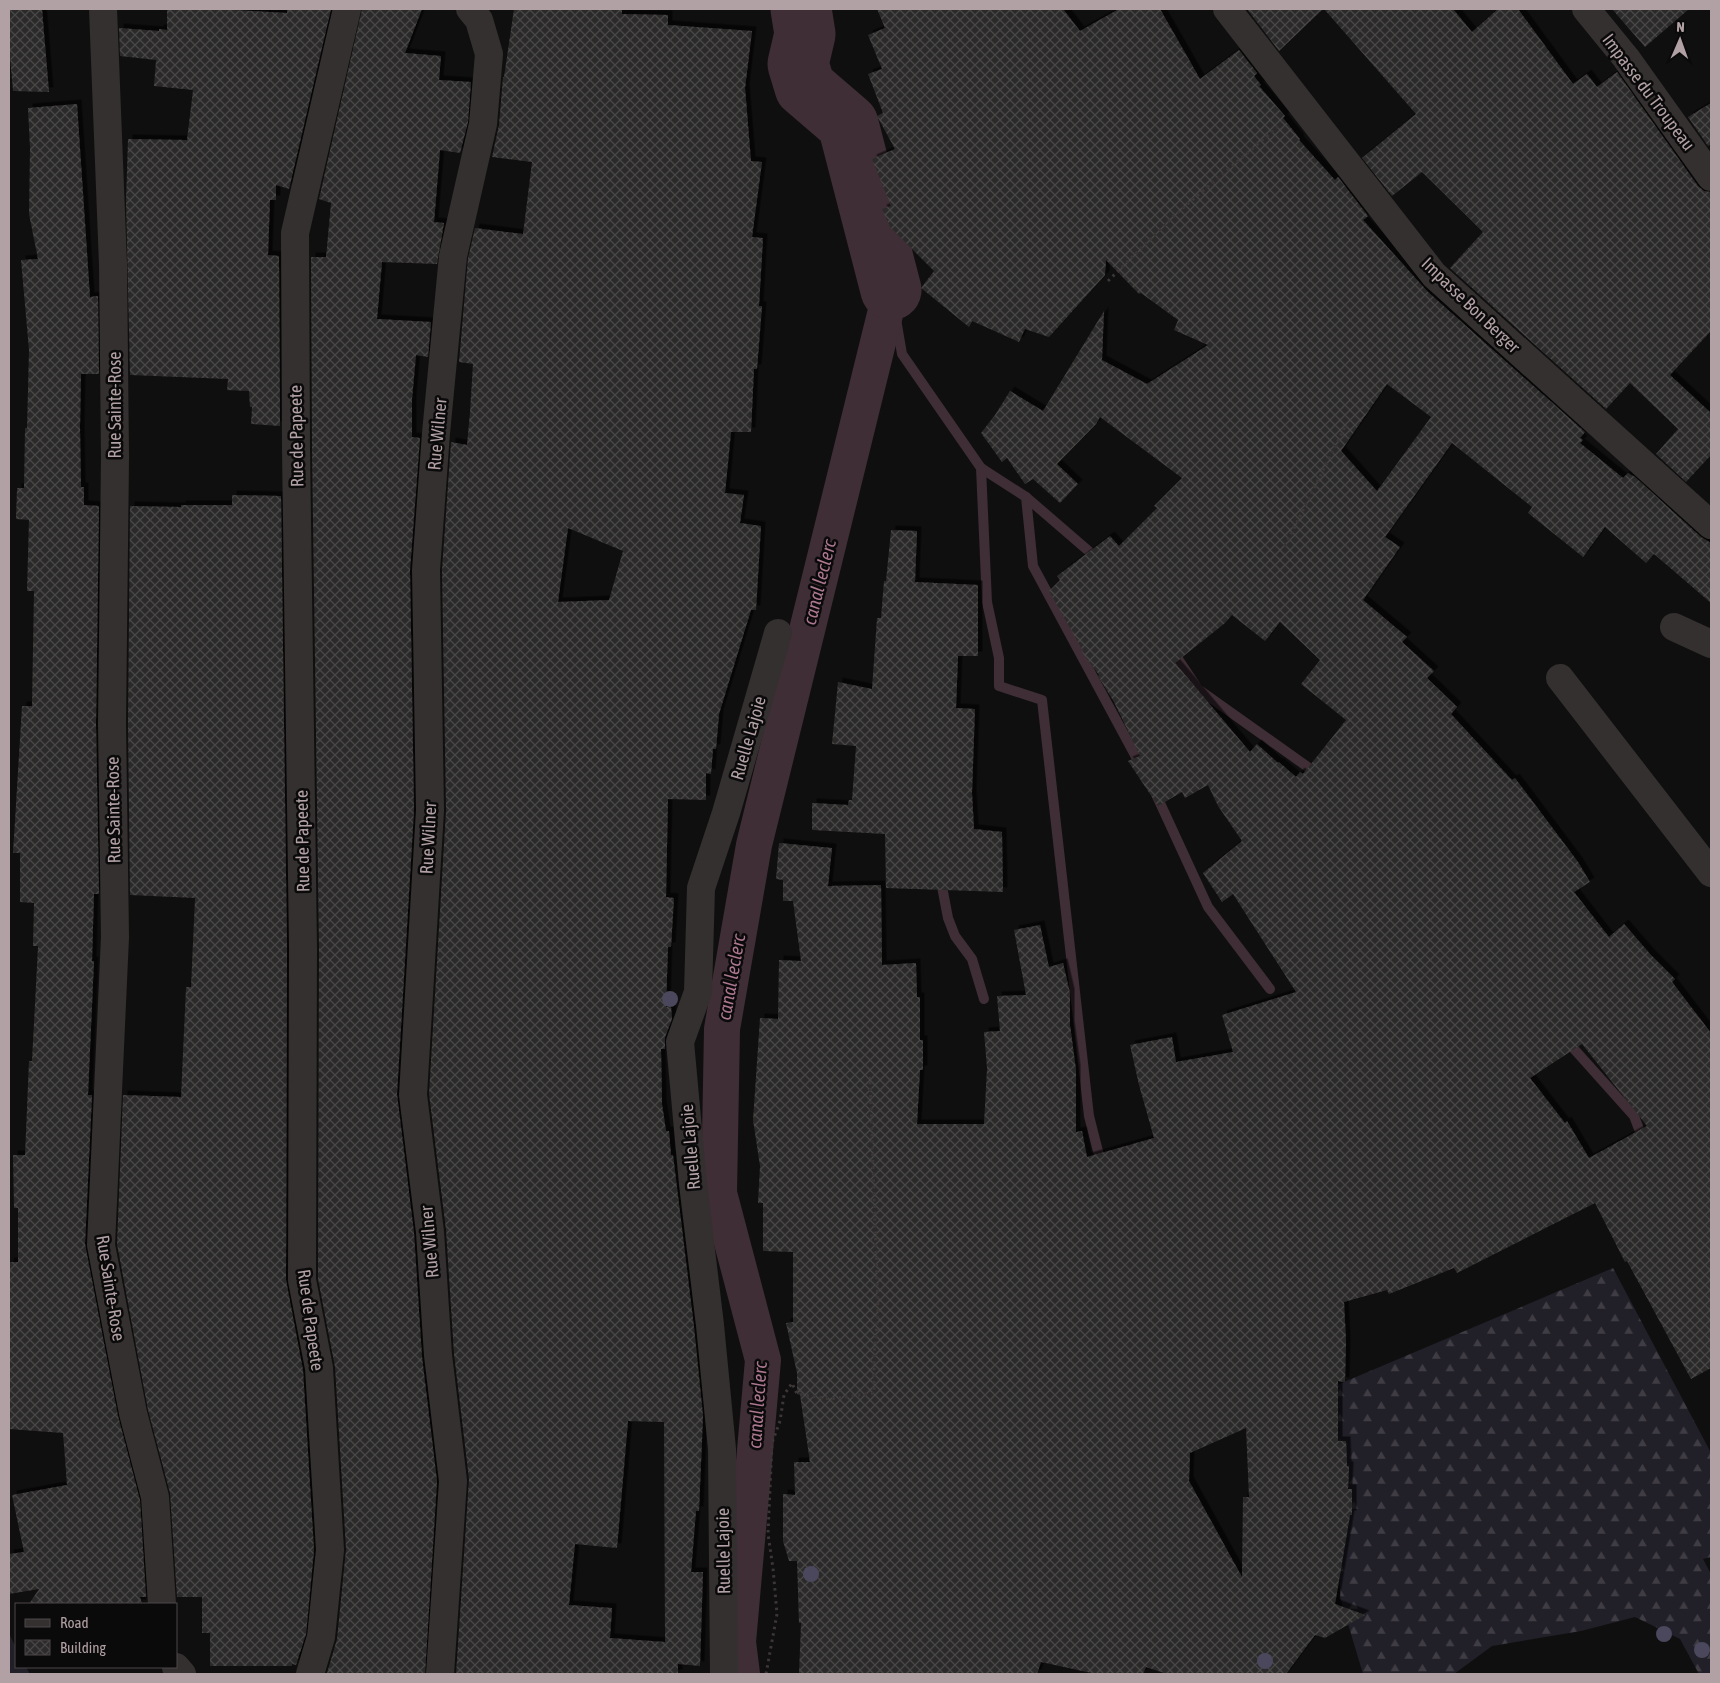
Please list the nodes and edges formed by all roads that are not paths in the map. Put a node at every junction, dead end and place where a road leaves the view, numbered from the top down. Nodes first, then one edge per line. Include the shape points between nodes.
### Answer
1 (103, 9) edge
2 (347, 9) edge
3 (470, 9) edge
4 (1227, 9) edge
5 (1586, 9) edge
6 (1711, 177) edge
7 (1711, 525) edge
8 (1674, 626) dead end
9 (778, 634) dead end
10 (1711, 644) edge
11 (1560, 678) dead end
12 (1711, 873) edge
13 (162, 1603) edge
14 (310, 1674) edge
15 (440, 1674) edge
16 (724, 1674) edge

1 - 13 street, Rue Sainte-Rose via 113,264 115,937 101,1245 133,1413 156,1497
2 - 14 street, Rue de Papeete via 295,233 303,958 302,1280 319,1368 330,1550 321,1637
3 - 15 street, Rue Wilner via 479,20 489,54 482,124 454,256 436,433 426,570 430,810 413,1095 430,1232 438,1355 452,1481
4 - 7 street, Impasse Bon Berger via 1434,275
5 - 6 street, Impasse du Troupeau via 1626,58
8 - 10 street
9 - 16 street, Ruelle Lajoie via 701,888 698,992 680,1042 692,1184 722,1449
11 - 12 street

